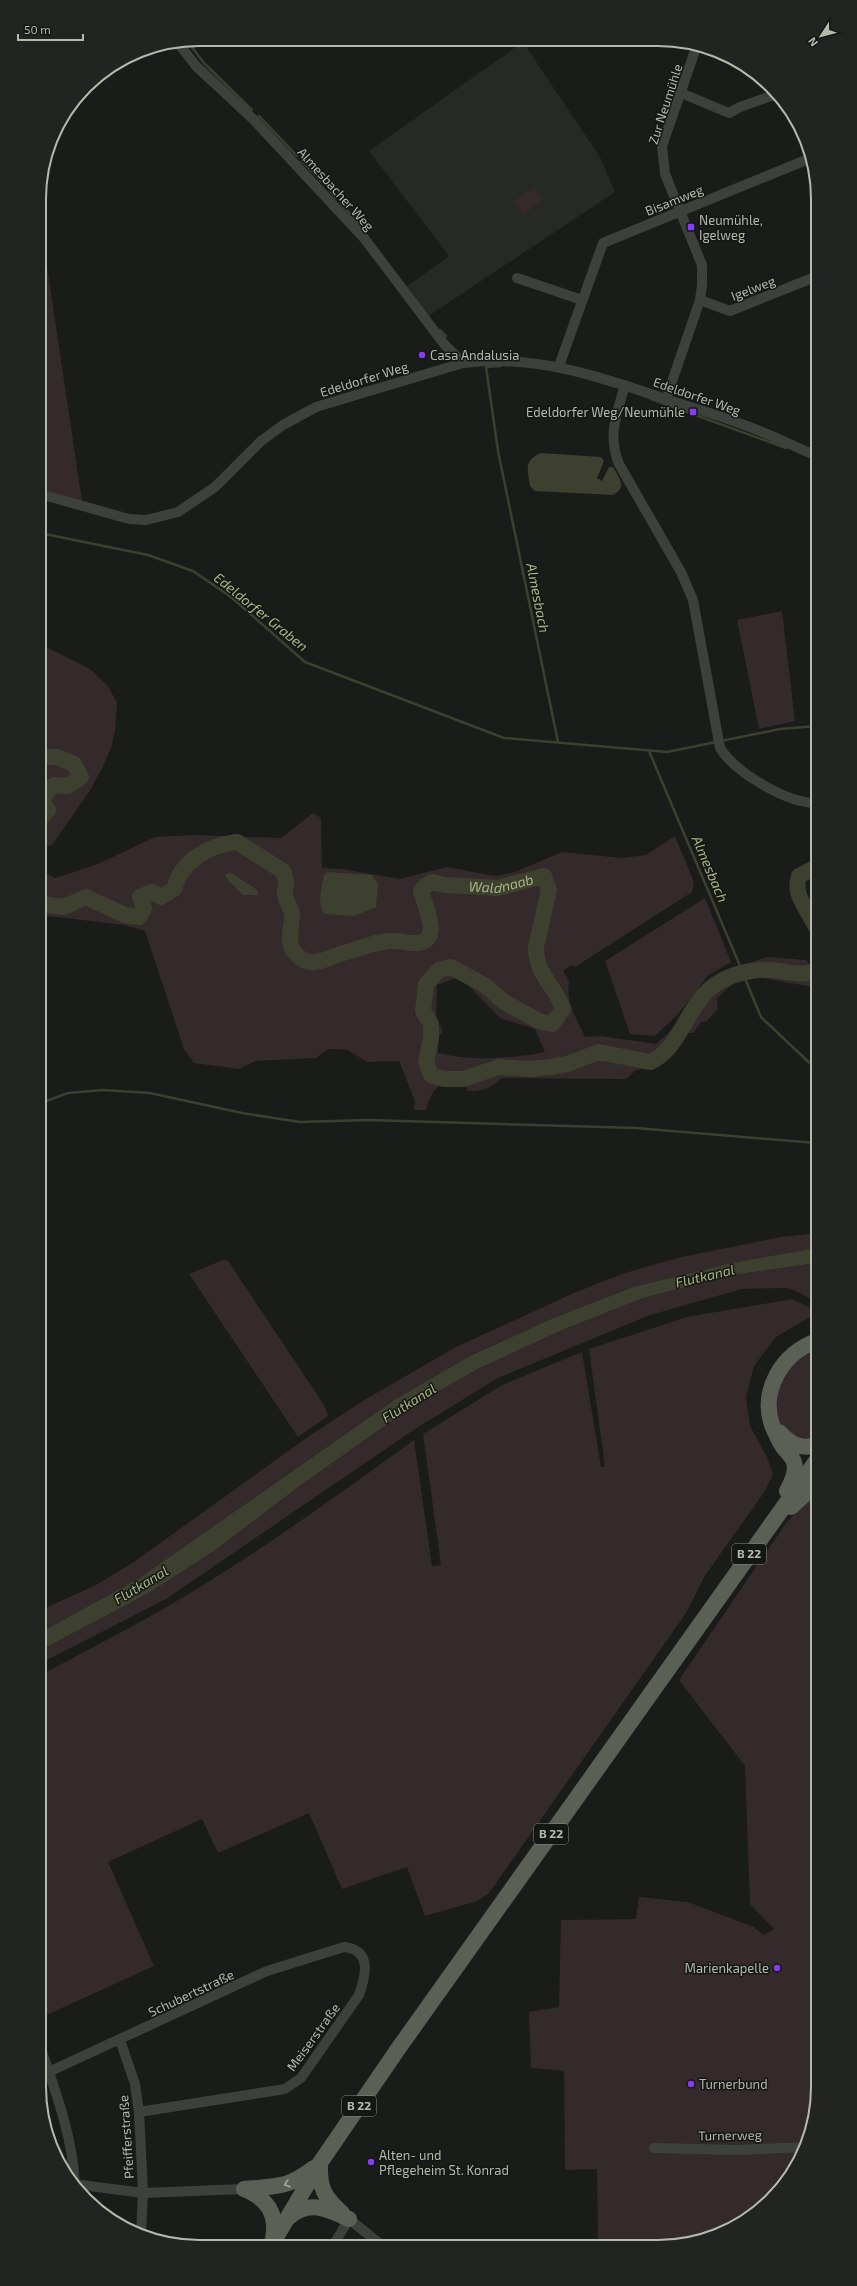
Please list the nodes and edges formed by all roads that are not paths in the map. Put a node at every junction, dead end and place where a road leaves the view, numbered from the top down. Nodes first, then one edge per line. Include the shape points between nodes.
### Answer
1 (181, 47) edge
2 (695, 50) edge
3 (681, 94) junction
4 (771, 96) edge
5 (806, 160) edge
6 (680, 211) junction
7 (517, 278) dead end
8 (811, 279) edge
9 (582, 300) junction
10 (700, 300) junction
11 (463, 362) junction
12 (559, 366) junction
13 (625, 385) junction
14 (666, 399) junction
15 (811, 453) edge
16 (46, 496) edge
17 (811, 803) edge
18 (811, 1344) edge
19 (772, 1425) junction
20 (811, 1447) edge
21 (811, 1468) edge
22 (811, 1489) edge
23 (774, 1520) junction
24 (354, 1948) joint
25 (120, 2040) junction
26 (46, 2074) edge
27 (139, 2112) junction
28 (798, 2147) edge
29 (654, 2148) dead end
30 (320, 2163) junction
31 (74, 2174) edge
32 (82, 2186) edge
33 (244, 2189) junction
34 (143, 2193) junction
35 (349, 2219) junction
36 (284, 2222) junction
37 (141, 2229) edge
38 (273, 2240) edge
39 (274, 2240) edge
40 (336, 2240) edge
41 (375, 2240) edge

1 - 11 street, Almesbacher Weg via 196,66 253,118 364,238 444,344
2 - 3 street, Zur Neumühle
3 - 4 street via 729,114 740,107
3 - 6 street, Zur Neumühle via 662,146 665,174
5 - 6 street, Bisamweg
6 - 9 street, Bisamweg via 603,243
6 - 10 street, Zur Neumühle via 702,265
7 - 9 street
8 - 10 street, Igelweg via 730,311
9 - 12 street, Bisamweg
10 - 14 street, Zur Neumühle
11 - 12 street, Edeldorfer Weg via 505,360
11 - 16 street, Edeldorfer Weg via 316,407 283,425 261,441 215,487 178,512 146,520 129,519
12 - 13 street, Edeldorfer Weg
13 - 14 street, Edeldorfer Weg
13 - 17 street via 613,434 614,449 681,572 693,600 718,743 731,764 765,786
14 - 15 street, Edeldorfer Weg via 759,431
18 - 19 main road via 797,1350 772,1383
19 - 20 main road via 788,1442
19 - 23 main road via 782,1446 794,1462 795,1472
21 - 23 main road, B 22
22 - 23 main road, B 22
23 - 30 main road, B 22 via 398,2049
24 - 25 street, Schubertstraße via 344,1947 327,1951 267,1971
24 - 27 street, Meiserstraße via 362,1954 364,1960 364,1980 359,1994 301,2078 294,2084 285,2089
25 - 26 street, Schubertstraße
25 - 27 street, Pfeifferstraße via 135,2084
26 - 31 street via 67,2133
27 - 34 street, Pfeifferstraße
28 - 29 street, Turnerweg via 736,2150
30 -> 33 main road via 285,2186
30 - 35 main road via 322,2188 328,2200
30 - 36 main road, B 22
32 - 34 street
33 - 34 street
33 - 38 main road via 269,2206 273,2214
34 - 37 street, Pfeifferstraße
35 - 36 main road via 327,2208 316,2206 294,2213
35 - 40 street
35 - 41 street
36 - 39 main road, B 22

